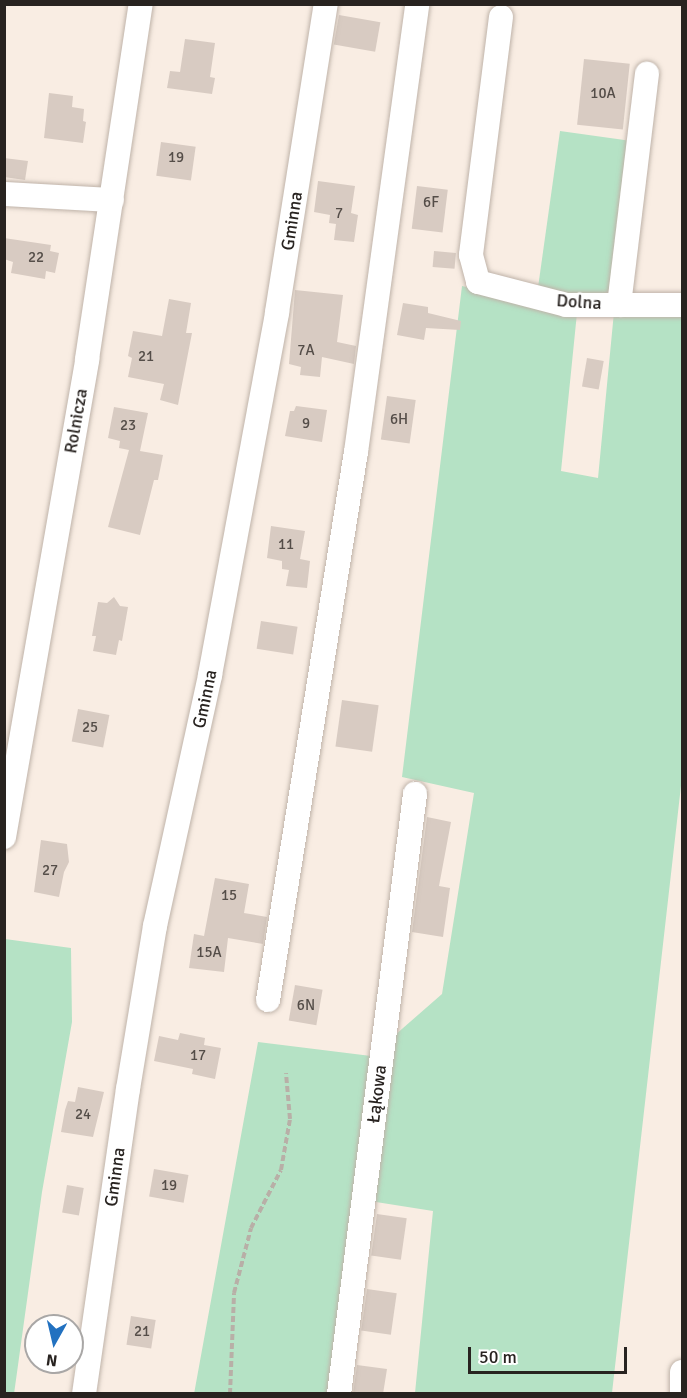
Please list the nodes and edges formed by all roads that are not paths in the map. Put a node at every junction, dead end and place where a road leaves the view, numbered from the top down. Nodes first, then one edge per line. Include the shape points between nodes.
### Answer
1 (141, 4) edge
2 (326, 4) edge
3 (417, 4) edge
4 (501, 17) dead end
5 (647, 74) dead end
6 (4, 194) edge
7 (112, 200) junction
8 (619, 305) junction
9 (682, 305) edge
10 (415, 794) dead end
11 (4, 837) edge
12 (268, 1000) dead end
13 (682, 1372) edge
14 (84, 1394) edge
15 (339, 1394) edge
16 (681, 1394) edge

1 - 7 street, Rolnicza
2 - 14 street, Gminna via 277,312 210,675 151,949
3 - 12 street via 356,452
4 - 8 street, Dolna via 471,255 478,282 566,305
5 - 8 street
6 - 7 street
7 - 11 street, Rolnicza
8 - 9 street, Dolna
10 - 15 street, Łąkowa
13 - 16 street

